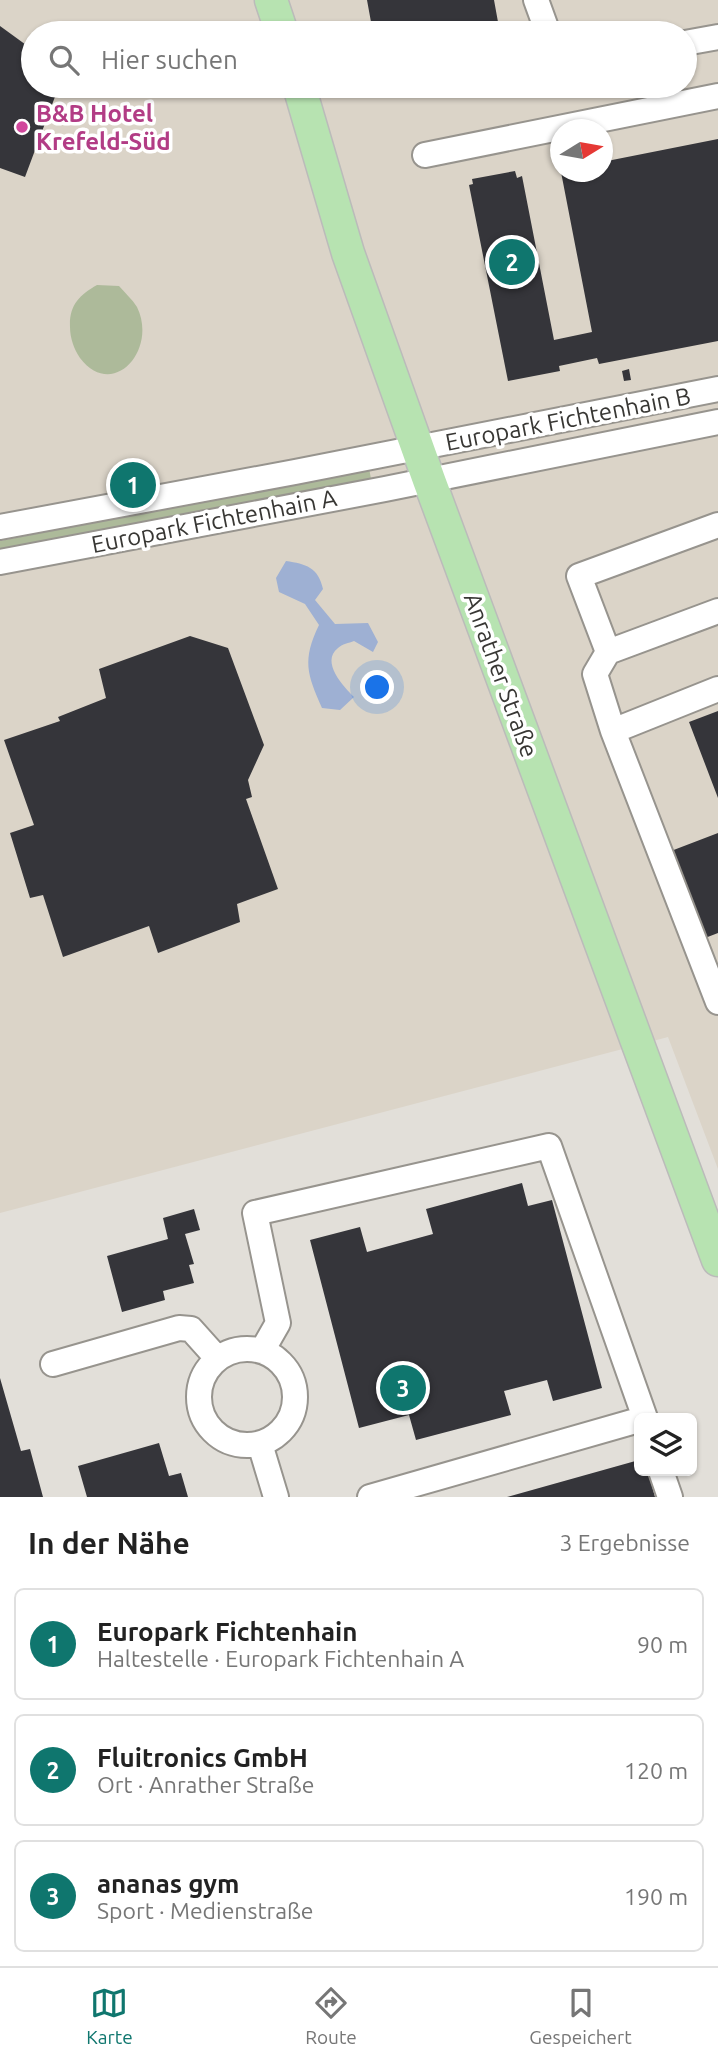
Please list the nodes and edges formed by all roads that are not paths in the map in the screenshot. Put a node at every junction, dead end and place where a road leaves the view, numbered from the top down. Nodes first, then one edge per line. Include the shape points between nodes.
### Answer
1 (271, 0) edge
2 (536, 0) edge
3 (278, 21) edge
4 (544, 21) edge
5 (718, 37) edge
6 (697, 41) edge
7 (718, 96) edge
8 (303, 98) edge
9 (425, 155) dead end
10 (718, 389) edge
11 (718, 422) edge
12 (417, 448) junction
13 (429, 480) junction
14 (718, 525) edge
15 (0, 527) edge
16 (0, 562) edge
17 (718, 611) edge
18 (607, 652) junction
19 (718, 689) edge
20 (613, 731) junction
21 (718, 1002) edge
22 (718, 1260) edge
23 (262, 1350) junction
24 (217, 1358) junction
25 (53, 1364) dead end
26 (643, 1413) edge
27 (634, 1421) edge
28 (260, 1444) junction
29 (663, 1476) edge
30 (276, 1497) edge
31 (370, 1497) edge
32 (670, 1497) edge

1 - 3 main road
2 - 4 street
5 - 6 street
7 - 9 street
8 - 12 main road, Anrather Straße via 348,253
10 - 12 street, Europark Fichtenhain B
11 - 13 street, Europark Fichtenhain B
12 - 13 main road, Anrather Straße
12 - 15 street, Europark Fichtenhain A
13 - 16 street, Europark Fichtenhain A
13 - 22 main road, Anrather Straße
14 - 18 street via 579,576
17 - 18 street
18 - 20 street via 595,674
19 - 20 street
20 - 21 street
23 - 24 street via 233,1350
23 - 26 street via 278,1323 255,1213 549,1146
23 - 28 street via 290,1375 295,1407 275,1437
24 - 25 street via 191,1329 179,1328
24 - 28 street via 201,1379 202,1415 211,1430 225,1440
27 - 31 street
28 - 30 street
29 - 32 street

